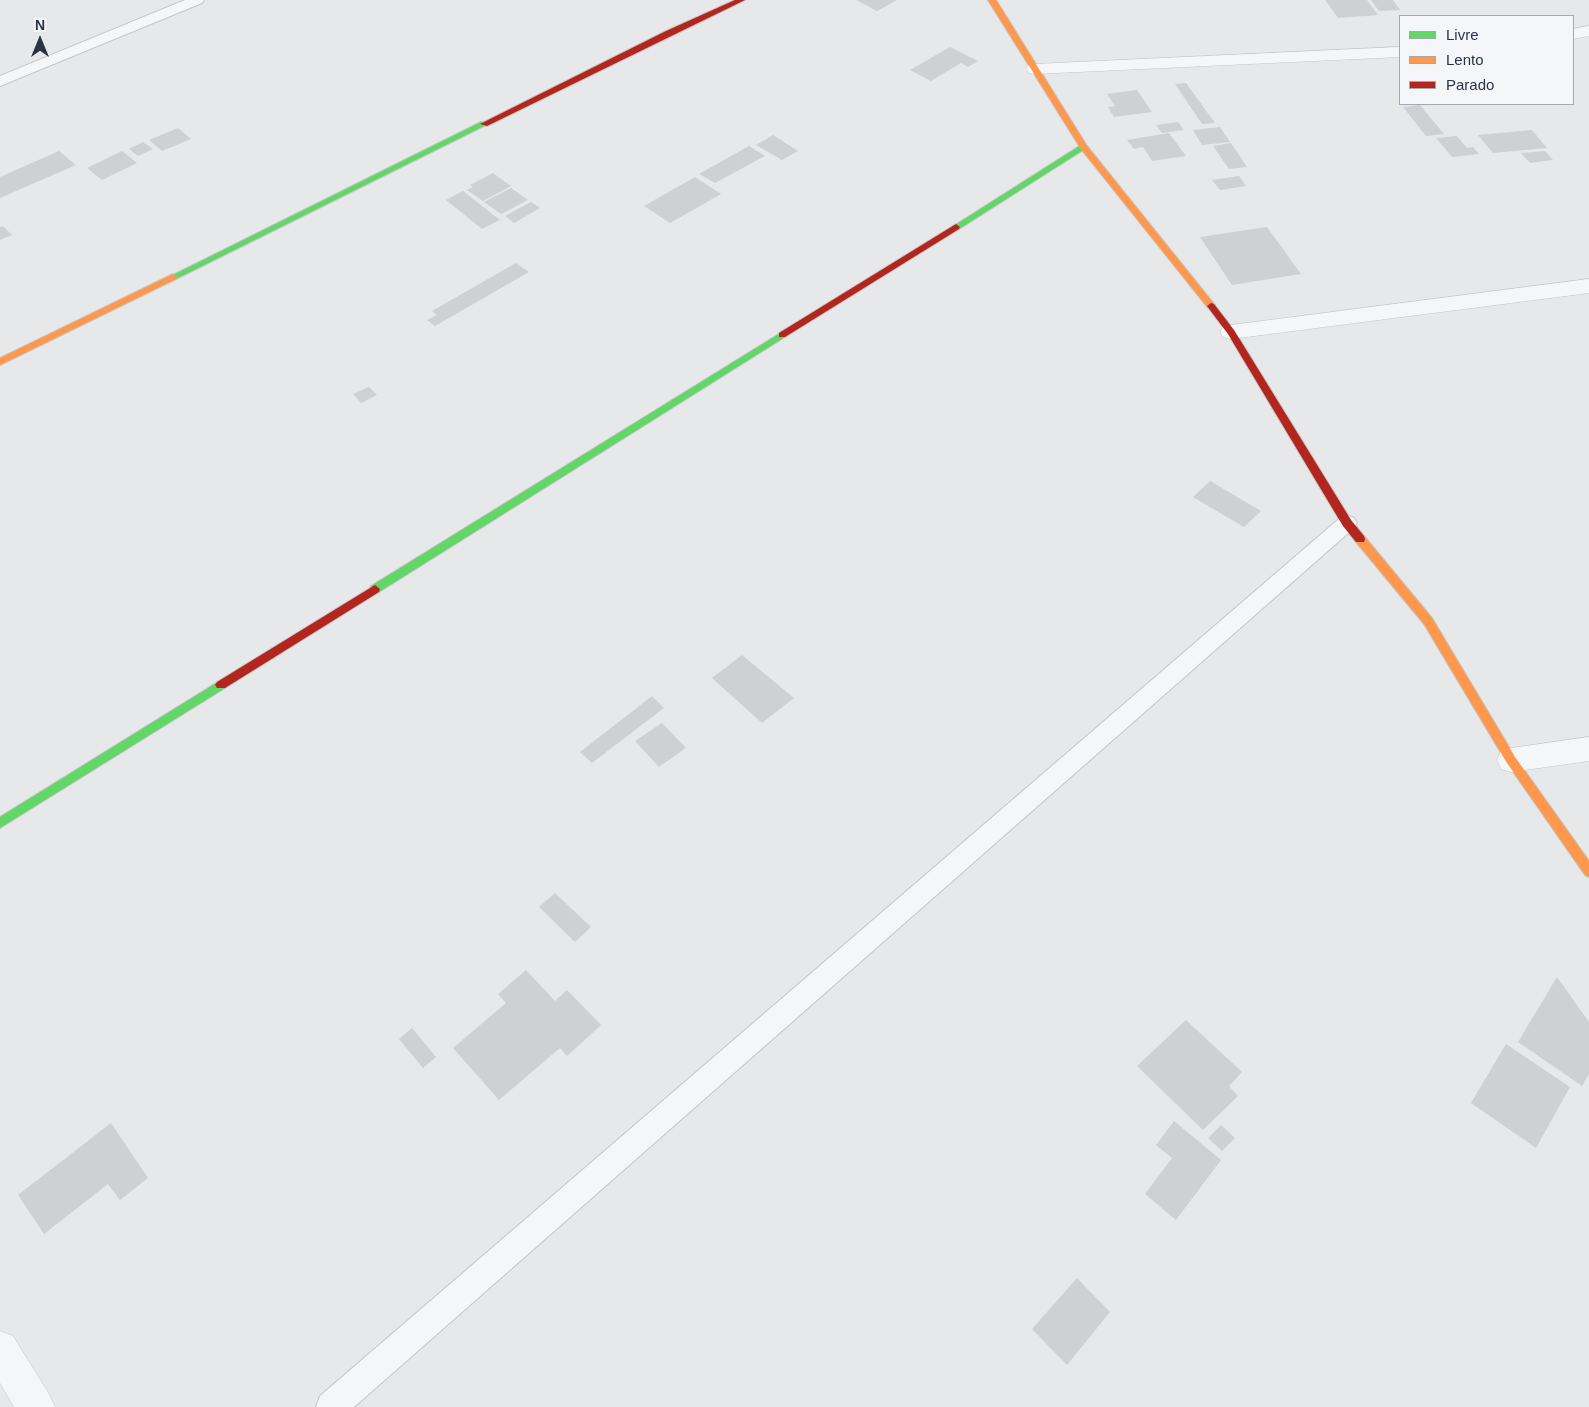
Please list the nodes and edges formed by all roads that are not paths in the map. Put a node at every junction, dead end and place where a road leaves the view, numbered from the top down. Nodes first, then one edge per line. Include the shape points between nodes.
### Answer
1 (197, 0) edge
2 (740, 0) edge
3 (992, 0) edge
4 (1589, 31) edge
5 (1574, 34) edge
6 (1399, 52) edge
7 (1036, 69) junction
8 (0, 81) edge
9 (1084, 147) junction
10 (1589, 286) edge
11 (1231, 332) junction
12 (0, 362) edge
13 (1347, 523) junction
14 (1589, 749) edge
15 (1511, 760) junction
16 (0, 822) edge
17 (1589, 870) edge
18 (0, 1349) edge
19 (36, 1407) edge
20 (331, 1407) edge

1 - 8 lane
2 - 12 street
3 - 7 street
4 - 5 street
6 - 7 street
7 - 9 street
9 - 11 street
9 - 16 street
10 - 11 street
11 - 13 street
13 - 15 street via 1428,621
13 - 20 lane
14 - 15 street
15 - 17 street
18 - 19 street

